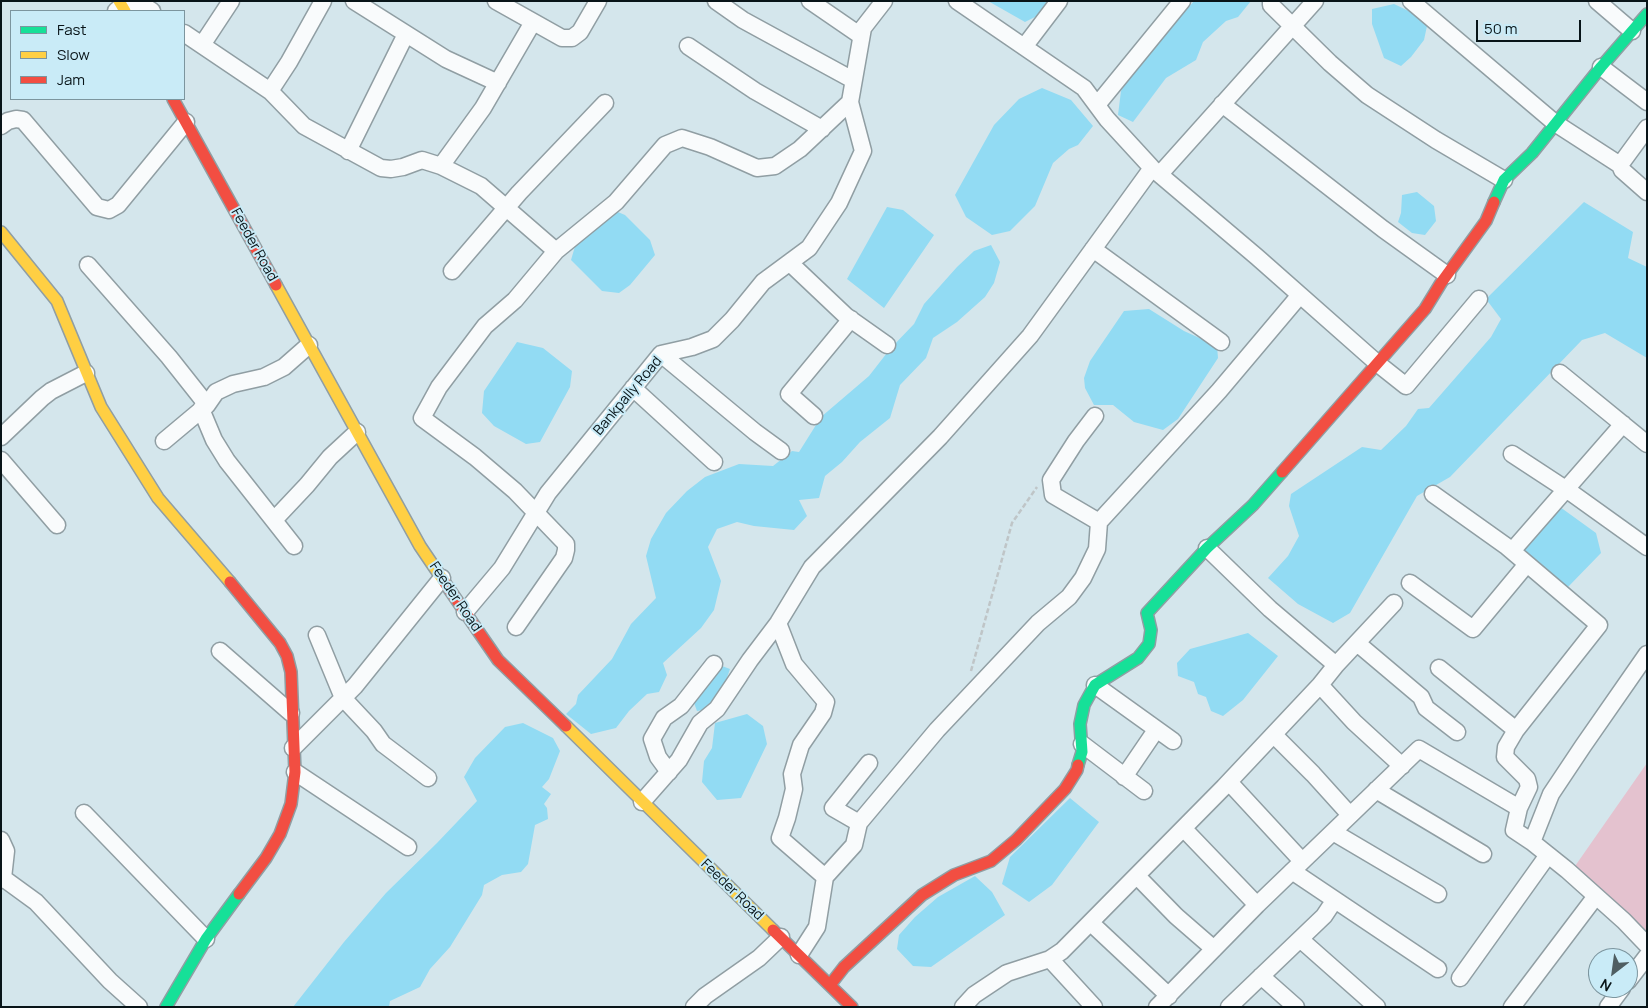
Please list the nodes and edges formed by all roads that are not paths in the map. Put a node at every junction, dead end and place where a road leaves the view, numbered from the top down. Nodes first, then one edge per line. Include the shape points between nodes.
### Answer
1 (231, 1) edge
2 (323, 1) edge
3 (598, 1) edge
4 (716, 1) edge
5 (810, 1) edge
6 (884, 1) edge
7 (957, 1) edge
8 (1059, 1) edge
9 (1182, 1) edge
10 (1270, 1) edge
11 (1315, 1) edge
12 (1411, 1) edge
13 (1597, 1) edge
14 (498, 2) edge
15 (360, 3) edge
16 (147, 6) edge
17 (121, 7) edge
18 (1647, 14) edge
19 (533, 22) junction
20 (1293, 26) junction
21 (1632, 30) junction
22 (185, 34) edge
23 (406, 34) junction
24 (861, 36) junction
25 (202, 45) junction
26 (688, 46) dead end
27 (1024, 47) junction
28 (1601, 67) junction
29 (853, 80) junction
30 (498, 83) junction
31 (270, 91) junction
32 (174, 100) edge
33 (850, 102) junction
34 (1647, 102) edge
35 (605, 103) dead end
36 (1222, 104) junction
37 (1096, 105) junction
38 (186, 122) junction
39 (1556, 123) junction
40 (1, 126) edge
41 (822, 128) junction
42 (1647, 128) edge
43 (348, 151) junction
44 (1620, 164) junction
45 (441, 166) junction
46 (1156, 171) junction
47 (1504, 180) junction
48 (1647, 192) edge
49 (507, 209) junction
50 (1, 232) edge
51 (1094, 249) junction
52 (556, 251) junction
53 (790, 262) junction
54 (88, 265) dead end
55 (452, 271) dead end
56 (1447, 275) junction
57 (1300, 295) junction
58 (1479, 299) dead end
59 (851, 319) junction
60 (1221, 342) dead end
61 (887, 345) dead end
62 (309, 346) junction
63 (661, 354) junction
64 (1377, 363) junction
65 (86, 373) junction
66 (1560, 373) dead end
67 (633, 388) junction
68 (204, 407) junction
69 (814, 416) dead end
70 (1094, 416) dead end
71 (1623, 424) junction
72 (357, 432) junction
73 (1, 437) edge
74 (164, 441) dead end
75 (1647, 444) edge
76 (781, 451) dead end
77 (1512, 454) dead end
78 (1, 460) edge
79 (714, 462) dead end
80 (1566, 489) junction
81 (1433, 494) dead end
82 (536, 513) junction
83 (274, 520) junction
84 (1099, 522) junction
85 (57, 525) dead end
86 (294, 546) dead end
87 (1647, 547) edge
88 (1207, 548) junction
89 (1512, 551) junction
90 (1527, 564) junction
91 (442, 578) junction
92 (1410, 583) dead end
93 (1394, 603) dead end
94 (465, 612) junction
95 (778, 622) junction
96 (516, 627) dead end
97 (317, 634) dead end
98 (1357, 643) junction
99 (220, 652) dead end
100 (1647, 654) edge
101 (714, 664) dead end
102 (1336, 666) junction
103 (1439, 668) dead end
104 (1094, 685) junction
105 (1320, 685) junction
106 (343, 698) junction
107 (291, 713) junction
108 (1156, 730) junction
109 (1516, 730) junction
110 (1457, 732) dead end
111 (1274, 734) junction
112 (1173, 741) dead end
113 (1082, 744) junction
114 (293, 748) junction
115 (869, 763) dead end
116 (1402, 766) junction
117 (295, 772) junction
118 (669, 772) junction
119 (1124, 777) junction
120 (428, 778) dead end
121 (1229, 782) junction
122 (1376, 790) junction
123 (1144, 791) dead end
124 (642, 802) junction
125 (1519, 808) junction
126 (84, 813) dead end
127 (1350, 815) junction
128 (859, 823) junction
129 (1184, 829) junction
130 (1333, 832) junction
131 (1, 840) edge
132 (1532, 842) junction
133 (408, 847) dead end
134 (1483, 854) dead end
135 (1548, 855) junction
136 (1297, 866) junction
137 (1137, 876) junction
138 (825, 877) junction
139 (2, 879) edge
140 (1438, 894) dead end
141 (1596, 896) junction
142 (1334, 901) junction
143 (1257, 905) junction
144 (1091, 923) junction
145 (781, 937) junction
146 (1300, 939) junction
147 (206, 940) junction
148 (1647, 945) edge
149 (1214, 949) junction
150 (799, 955) junction
151 (1647, 956) edge
152 (1050, 959) junction
153 (1438, 968) dead end
154 (1638, 968) edge
155 (1261, 976) junction
156 (1460, 978) dead end
157 (830, 986) junction
158 (1163, 1001) edge
159 (139, 1007) edge
160 (166, 1007) edge
161 (694, 1007) edge
162 (852, 1007) edge
163 (963, 1007) edge
164 (1094, 1007) edge
165 (1229, 1007) edge
166 (1296, 1007) edge
167 (1377, 1007) edge
168 (1512, 1007) edge

1 - 25 street
2 - 31 street
3 - 19 street via 580,32 572,38 562,38
4 - 29 street via 743,20
5 - 24 street
6 - 24 street, Bankpally Road via 863,28
7 - 27 street
8 - 27 street
9 - 37 street
10 - 20 street via 1270,5
11 - 20 street
12 - 39 street
13 - 21 street
14 - 19 street
15 - 23 street
16 - 17 street via 138,2
18 - 21 street
19 - 30 street
20 - 36 street
20 - 47 street via 1330,64 1367,95
21 - 28 street
22 - 25 street
23 - 30 street via 446,59
23 - 43 street
24 - 29 street, Bankpally Road
25 - 31 street
26 - 41 street via 755,91
27 - 37 street via 1084,88
28 - 34 street
28 - 39 street
29 - 33 street, Bankpally Road
30 - 45 street
31 - 43 street via 304,126
32 - 38 street, Feeder Road
33 - 41 street
33 - 53 street, Bankpally Road via 863,150 839,203 809,248
35 - 49 street
36 - 46 street
36 - 56 street via 1382,229
37 - 46 street
38 - 40 street via 118,205 109,210 97,207 23,120 8,121
38 - 62 street, Feeder Road
39 - 44 street
39 - 47 street
41 - 52 street via 800,150 775,166 757,168 682,138 665,145 616,202
42 - 44 street
43 - 45 street via 381,168 403,167 422,160
44 - 48 street via 1622,170
45 - 49 street via 481,186
46 - 51 street
46 - 57 street
47 - 56 street via 1486,221
49 - 52 street
49 - 55 street
50 - 65 street via 57,301
51 - 60 street
51 - 95 street via 1023,343 940,437 812,568
52 - 82 street via 515,300 485,326 439,387 422,418 515,491
53 - 59 street
53 - 63 street, Bankpally Road via 763,282 713,339
54 - 68 street via 169,357
56 - 64 street via 1425,308
57 - 64 street
57 - 84 street via 1219,391
58 - 64 street via 1406,386
59 - 61 street
59 - 69 street via 789,394
62 - 68 street via 284,368 216,392
62 - 72 street, Feeder Road
63 - 67 street, Bankpally Road
63 - 76 street
64 - 88 street via 1253,505
65 - 73 street via 51,391
65 - 107 street via 101,407 158,498 280,643 291,672
66 - 71 street
67 - 79 street
67 - 82 street, Bankpally Road via 548,492
68 - 74 street
68 - 83 street via 214,440 227,461
70 - 84 street via 1051,480 1054,495
71 - 75 street
71 - 80 street
72 - 83 street
72 - 91 street, Feeder Road via 420,546
77 - 80 street
78 - 85 street
80 - 87 street
80 - 89 street
81 - 89 street
82 - 94 street, Bankpally Road via 502,568
82 - 96 street via 566,544 566,550 564,558
83 - 86 street
84 - 128 street via 1097,550 1069,597 1038,623 937,730
88 - 102 street
88 - 104 street via 1147,613 1151,630 1149,644 1138,658
89 - 90 street
90 - 92 street via 1473,630
90 - 109 street via 1599,625
91 - 94 street, Feeder Road
91 - 106 street
93 - 98 street
94 - 124 street, Feeder Road via 498,660
95 - 118 street via 717,709 700,723
95 - 138 street via 794,664 826,702 823,713 801,745 792,774 794,789 780,838
97 - 106 street
98 - 102 street
98 - 110 street via 1421,697 1426,708
99 - 107 street
100 - 132 street via 1552,794
101 - 118 street via 680,706 664,718 652,739 658,757
102 - 105 street
103 - 109 street
104 - 108 street
104 - 113 street via 1084,705 1080,724
105 - 111 street
105 - 116 street
106 - 114 street
106 - 120 street via 382,744
107 - 114 street
108 - 112 street
108 - 119 street
109 - 125 street via 1504,751 1527,779 1529,787
111 - 121 street
111 - 127 street
113 - 119 street
113 - 157 street via 1077,770 1065,789 1016,840 991,861 954,875 922,895 844,967
114 - 117 street
115 - 128 street via 833,808
116 - 122 street
116 - 125 street via 1420,749
117 - 133 street
117 - 147 street via 291,804 280,834
118 - 124 street
119 - 123 street
121 - 129 street
121 - 136 street
122 - 127 street
122 - 134 street
124 - 145 street, Feeder Road
125 - 132 street via 1514,830
126 - 147 street
127 - 130 street
128 - 138 street via 854,845
129 - 137 street
129 - 143 street
130 - 136 street
130 - 140 street
131 - 139 street via 6,851
132 - 135 street
135 - 141 street
135 - 156 street
136 - 142 street
136 - 143 street
137 - 144 street
137 - 149 street
138 - 150 street via 817,927
139 - 159 street via 36,902
141 - 148 street
141 - 168 street
142 - 146 street via 1324,916
142 - 153 street
143 - 149 street
144 - 152 street
144 - 158 street
145 - 150 street, Feeder Road
145 - 161 street via 759,958
146 - 155 street
146 - 167 street
147 - 160 street
149 - 158 street
150 - 157 street, Feeder Road
151 - 154 street
152 - 163 street via 1007,973 974,995
152 - 164 street
155 - 165 street
155 - 166 street
157 - 162 street, Feeder Road

